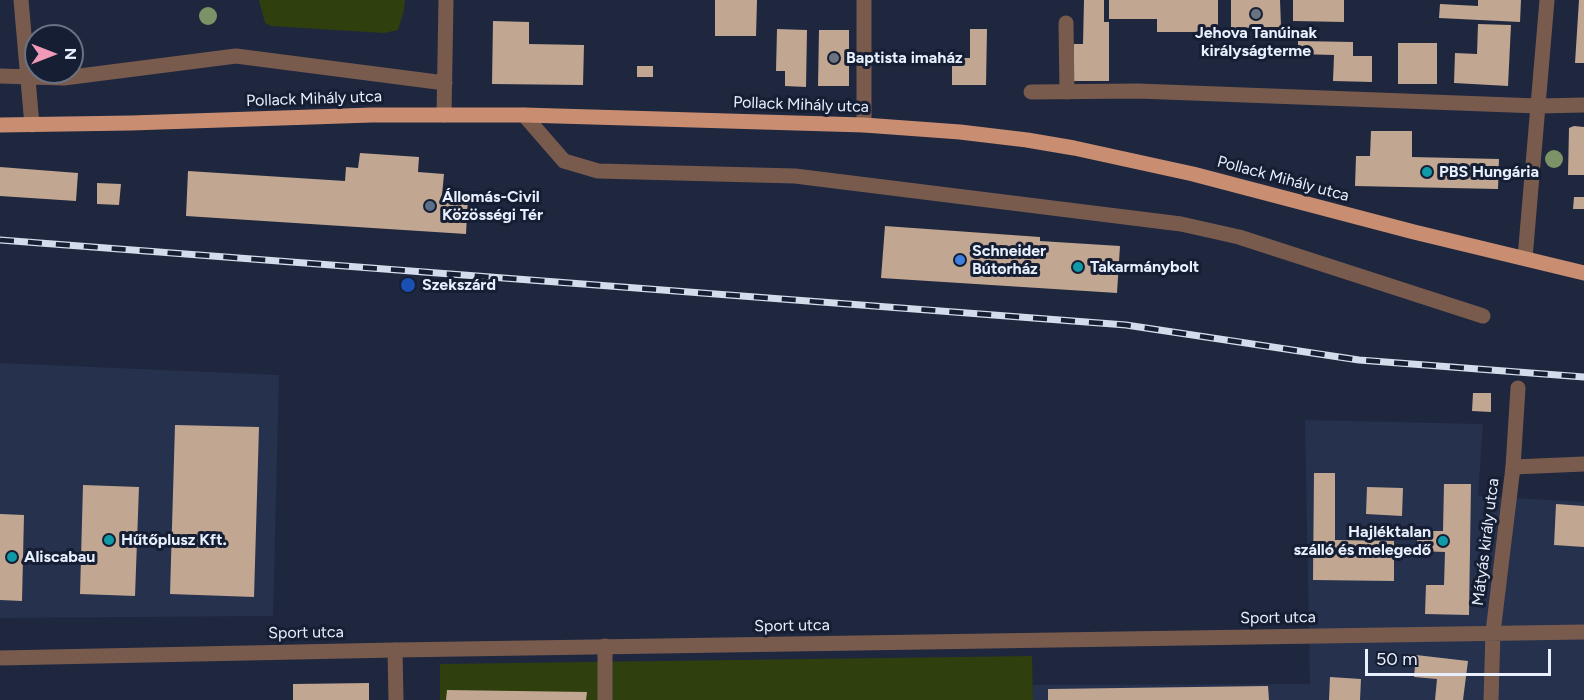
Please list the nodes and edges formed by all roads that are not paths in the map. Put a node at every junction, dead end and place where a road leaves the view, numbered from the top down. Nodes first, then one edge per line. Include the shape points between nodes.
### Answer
1 (21, 0) edge
2 (446, 0) edge
3 (864, 0) edge
4 (1547, 0) edge
5 (1066, 23) dead end
6 (24, 33) edge
7 (0, 76) edge
8 (84, 76) edge
9 (24, 77) edge
10 (445, 83) junction
11 (29, 84) edge
12 (1031, 92) dead end
13 (1066, 92) junction
14 (1584, 105) edge
15 (1538, 106) junction
16 (524, 114) junction
17 (444, 115) junction
18 (864, 124) junction
19 (0, 125) edge
20 (32, 125) junction
21 (1525, 258) junction
22 (1584, 273) edge
23 (1483, 316) dead end
24 (1518, 388) dead end
25 (1584, 464) edge
26 (1513, 468) junction
27 (1493, 632) junction
28 (1584, 632) edge
29 (605, 646) junction
30 (395, 650) junction
31 (0, 658) edge
32 (396, 700) edge
33 (605, 700) edge
34 (1491, 700) edge

1 - 6 street
2 - 10 street
3 - 18 street
4 - 15 street
5 - 13 street
7 - 9 street
8 - 10 street via 236,57
10 - 17 street
11 - 20 street
12 - 13 street
13 - 15 street via 1138,91
14 - 15 street
15 - 21 street
16 - 17 main road, Pollack Mihály utca
16 - 18 main road, Pollack Mihály utca
16 - 23 street via 564,161 598,171 795,176 1181,224 1239,237
17 - 20 main road, Pollack Mihály utca
18 - 21 main road, Pollack Mihály utca via 1074,148
19 - 20 main road, Pollack Mihály utca
21 - 22 main road, Pollack Mihály utca
24 - 26 street, Mátyás király utca
25 - 26 street
26 - 27 street, Mátyás király utca
27 - 28 street, Sport utca
27 - 29 street, Sport utca
27 - 34 street, Mátyás király utca
29 - 30 street, Sport utca
29 - 33 street
30 - 31 street, Sport utca
30 - 32 street

